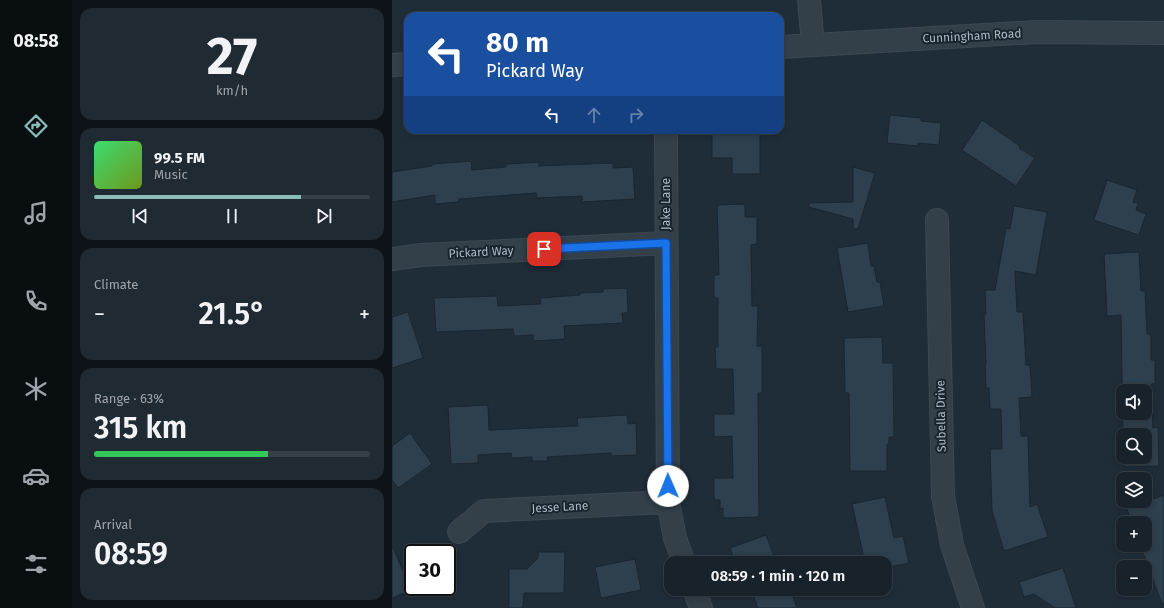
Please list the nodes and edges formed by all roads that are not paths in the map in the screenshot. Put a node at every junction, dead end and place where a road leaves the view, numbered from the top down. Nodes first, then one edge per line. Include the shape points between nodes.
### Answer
1 (809, 0) edge
2 (1164, 33) edge
3 (812, 45) junction
4 (784, 47) edge
5 (404, 64) edge
6 (392, 65) edge
7 (666, 134) edge
8 (936, 220) dead end
9 (666, 243) junction
10 (392, 259) edge
11 (668, 502) junction
12 (459, 532) dead end
13 (681, 556) edge
14 (697, 596) edge
15 (701, 608) edge
16 (973, 608) edge

1 - 3 street
2 - 3 street, Cunningham Road via 1036,32
3 - 4 street, Cunningham Road
5 - 6 street
7 - 9 street, Jake Lane
8 - 16 street, Subella Drive via 943,496 952,545
9 - 10 street, Pickard Way via 421,255
9 - 11 street, Jake Lane
11 - 12 street, Jesse Lane via 484,511
11 - 13 street, Jake Lane
14 - 15 street

